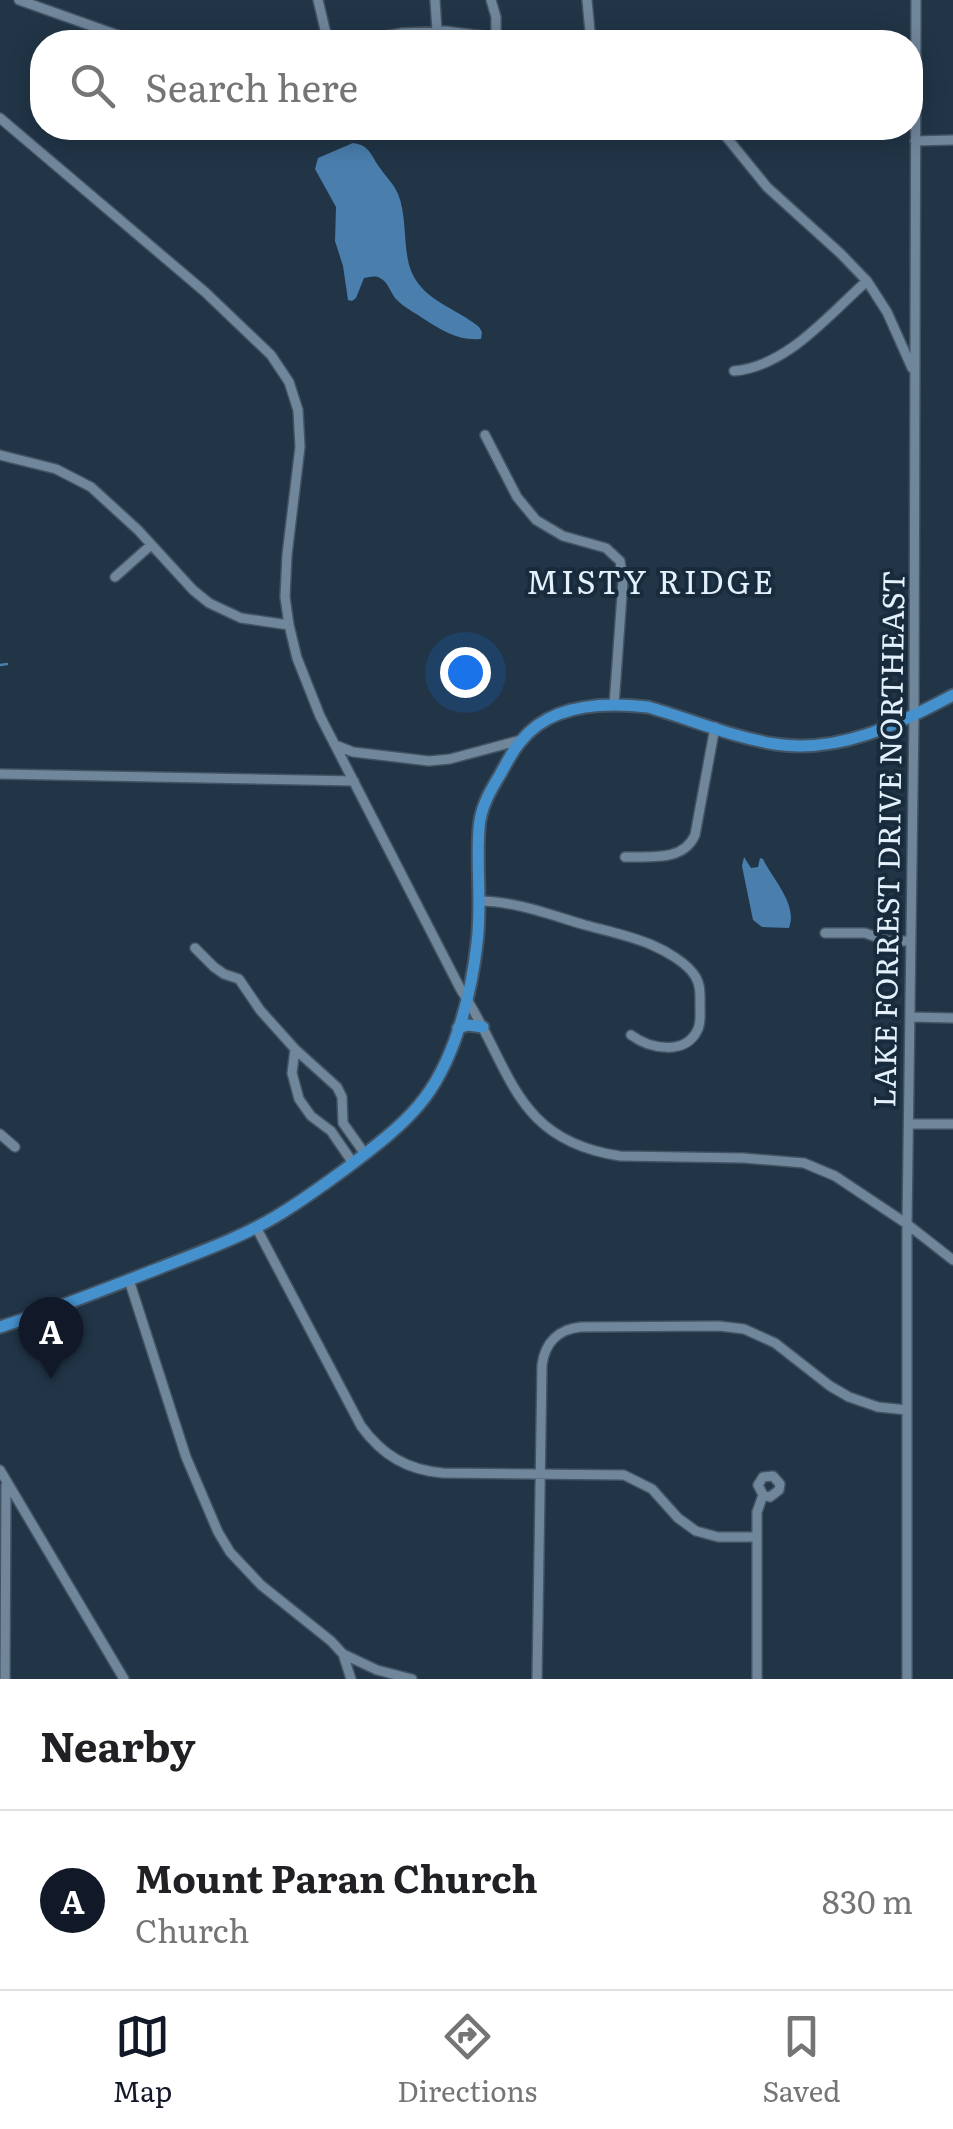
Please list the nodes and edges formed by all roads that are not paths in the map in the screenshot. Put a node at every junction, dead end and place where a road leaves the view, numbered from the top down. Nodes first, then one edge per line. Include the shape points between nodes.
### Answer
1 (19, 0) edge
2 (318, 0) edge
3 (435, 0) edge
4 (491, 0) edge
5 (587, 0) edge
6 (916, 0) edge
7 (104, 30) edge
8 (325, 30) edge
9 (437, 30) edge
10 (496, 30) edge
11 (590, 30) edge
12 (916, 30) edge
13 (0, 118) edge
14 (729, 140) edge
15 (916, 140) joint
16 (953, 140) edge
17 (866, 281) junction
18 (734, 370) dead end
19 (915, 375) junction
20 (485, 435) dead end
21 (0, 455) edge
22 (151, 545) junction
23 (115, 577) dead end
24 (288, 625) junction
25 (953, 695) edge
26 (614, 704) junction
27 (914, 716) junction
28 (715, 727) junction
29 (520, 740) junction
30 (336, 746) junction
31 (0, 774) edge
32 (354, 781) junction
33 (624, 857) dead end
34 (480, 901) junction
35 (824, 933) dead end
36 (911, 941) junction
37 (195, 948) dead end
38 (466, 998) junction
39 (910, 1017) junction
40 (953, 1018) edge
41 (483, 1027) junction
42 (458, 1028) junction
43 (631, 1035) dead end
44 (295, 1050) junction
45 (343, 1123) junction
46 (909, 1124) junction
47 (953, 1124) edge
48 (331, 1131) junction
49 (0, 1134) edge
50 (15, 1147) dead end
51 (366, 1154) junction
52 (353, 1163) junction
53 (907, 1224) junction
54 (256, 1228) junction
55 (953, 1260) edge
56 (129, 1280) junction
57 (0, 1327) edge
58 (906, 1410) junction
59 (0, 1470) edge
60 (540, 1474) junction
61 (6, 1482) junction
62 (763, 1495) dead end
63 (758, 1537) junction
64 (344, 1654) junction
65 (5, 1679) edge
66 (124, 1679) edge
67 (351, 1679) edge
68 (412, 1679) edge
69 (536, 1679) edge
70 (757, 1679) edge
71 (907, 1679) edge

1 - 7 street
2 - 8 street
3 - 9 street
4 - 10 street
5 - 11 street
6 - 12 street, LAKE FORREST DRIVE NORTHEAST
13 - 24 street via 206,292 281,368 294,396 300,447 285,570
14 - 17 street
15 - 16 street
15 - 19 street, LAKE FORREST DRIVE NORTHEAST
17 - 18 street via 781,355
17 - 19 street
19 - 27 street, LAKE FORREST DRIVE NORTHEAST
20 - 26 street via 536,520 620,560
21 - 22 street via 80,480
22 - 23 street
22 - 24 street via 209,603 242,618
24 - 30 street via 307,687
25 - 27 main road
26 - 28 main road
26 - 29 main road via 559,714
27 - 28 main road via 850,740 808,746
27 - 36 street, LAKE FORREST DRIVE NORTHEAST
28 - 33 street via 690,844 673,855
29 - 30 street via 428,762
29 - 34 main road via 482,812
30 - 32 street
31 - 32 street
32 - 38 street
34 - 38 main road
34 - 43 street via 640,940 689,968 700,991 693,1037 661,1048
35 - 36 street
36 - 39 street, LAKE FORREST DRIVE NORTHEAST
37 - 44 street via 214,968 240,980
38 - 41 street
38 - 42 main road
39 - 40 street
39 - 46 street, LAKE FORREST DRIVE NORTHEAST
41 - 42 main road
41 - 53 street via 523,1103 572,1144 620,1156 804,1162
42 - 51 main road via 432,1089
44 - 45 street via 336,1087
44 - 48 street via 299,1098
45 - 48 street
45 - 51 street
46 - 47 street
46 - 53 street, LAKE FORREST DRIVE NORTHEAST
48 - 52 street
49 - 50 street
51 - 52 main road
52 - 54 main road
53 - 55 street
53 - 58 street, LAKE FORREST DRIVE NORTHEAST
54 - 56 main road
54 - 60 street via 361,1426 381,1449 430,1472
56 - 57 main road
56 - 64 street via 186,1458 223,1542 261,1585
58 - 60 street via 849,1397 775,1343 744,1329 574,1327 554,1338 543,1357
58 - 71 street, LAKE FORREST DRIVE NORTHEAST
59 - 61 street
60 - 63 street via 624,1476 652,1489 696,1531
60 - 69 street
61 - 65 street
61 - 66 street
62 - 63 street
63 - 70 street
64 - 67 street
64 - 68 street

